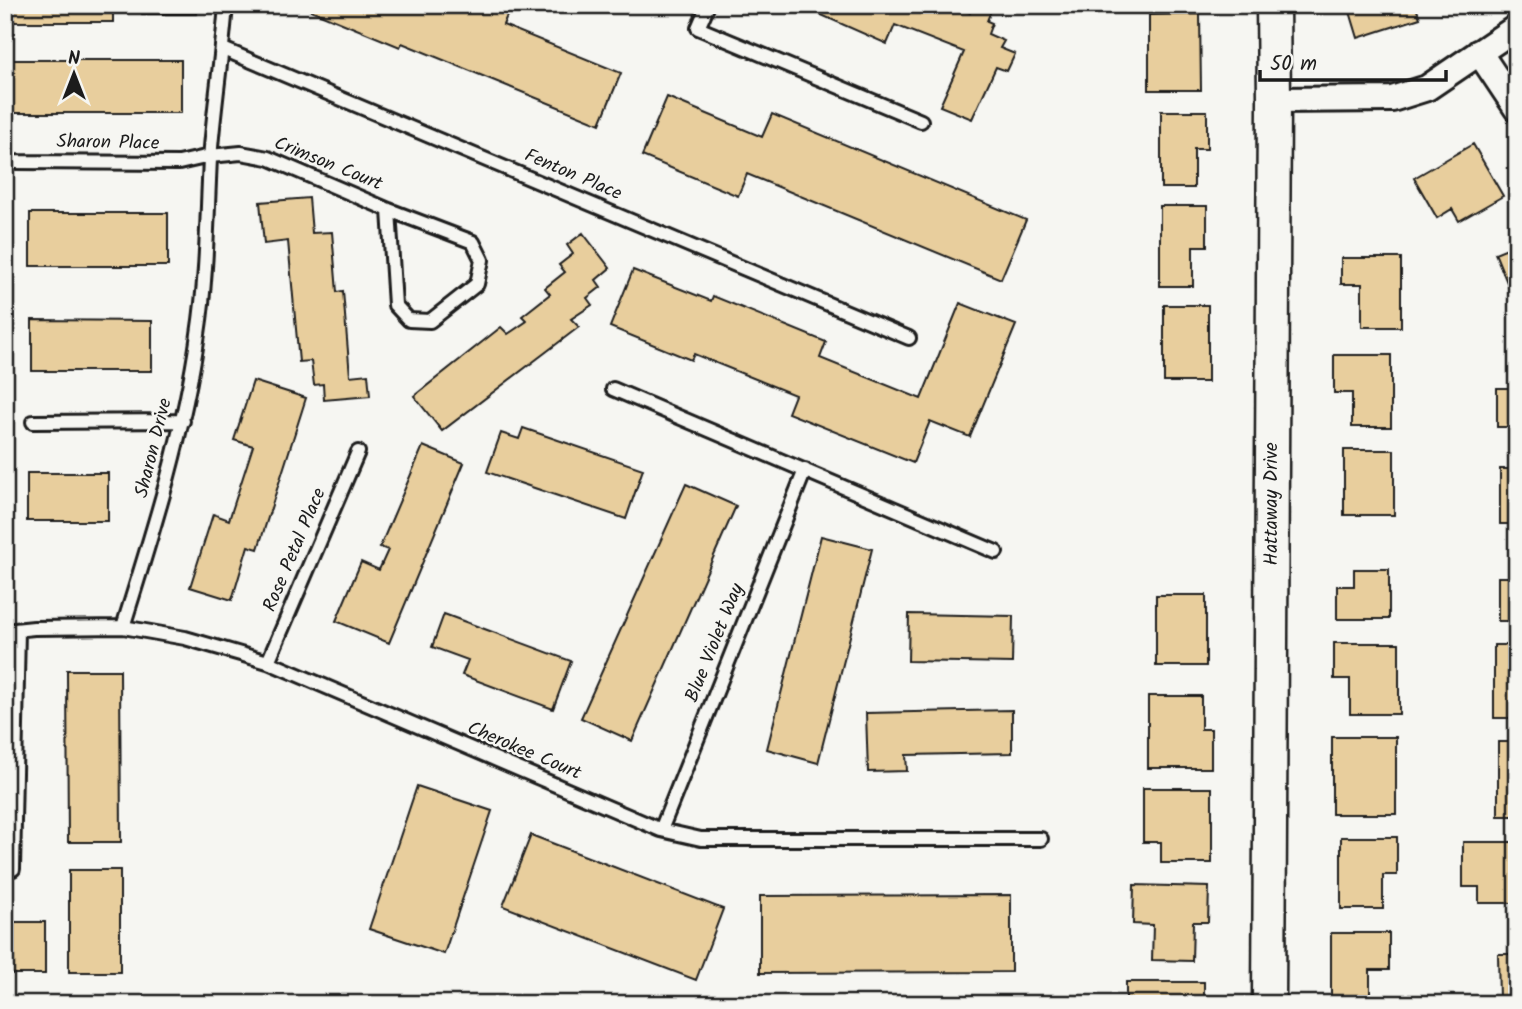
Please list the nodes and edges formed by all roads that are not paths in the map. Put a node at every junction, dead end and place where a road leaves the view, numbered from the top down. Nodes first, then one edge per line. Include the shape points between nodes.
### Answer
1 (226, 5) edge
2 (708, 5) edge
3 (1273, 5) edge
4 (1517, 27) edge
5 (223, 49) junction
6 (1479, 52) junction
7 (1274, 100) junction
8 (1517, 109) edge
9 (920, 121) dead end
10 (210, 156) junction
11 (5, 159) edge
12 (389, 210) junction
13 (909, 338) dead end
14 (613, 389) dead end
15 (183, 421) junction
16 (33, 422) dead end
17 (358, 452) dead end
18 (805, 470) junction
19 (996, 552) dead end
20 (123, 627) junction
21 (12, 631) edge
22 (268, 662) junction
23 (661, 830) junction
24 (1041, 839) dead end
25 (5, 869) edge
26 (1269, 1004) edge

1 - 5 lane
2 - 9 lane via 698,27
3 - 7 street, Hattaway Drive
4 - 6 street
5 - 10 lane
5 - 13 lane, Fenton Place
6 - 7 street via 1427,88 1392,99
6 - 8 street
7 - 26 street, Hattaway Drive
10 - 11 lane, Sharon Place via 179,163
10 - 12 lane, Crimson Court via 241,153 268,158
10 - 15 lane, Sharon Drive via 205,274
12 - 12 lane, Crimson Court via 473,242 482,260 477,284 430,321 409,320 395,305
14 - 18 lane
15 - 16 lane
15 - 20 lane, Sharon Drive
17 - 22 lane, Rose Petal Place
18 - 19 lane
18 - 23 lane, Blue Violet Way
20 - 21 lane, Cherokee Court
20 - 22 lane, Cherokee Court via 185,638
21 - 25 lane via 13,869
22 - 23 lane, Cherokee Court
23 - 24 lane, Cherokee Court via 701,839

